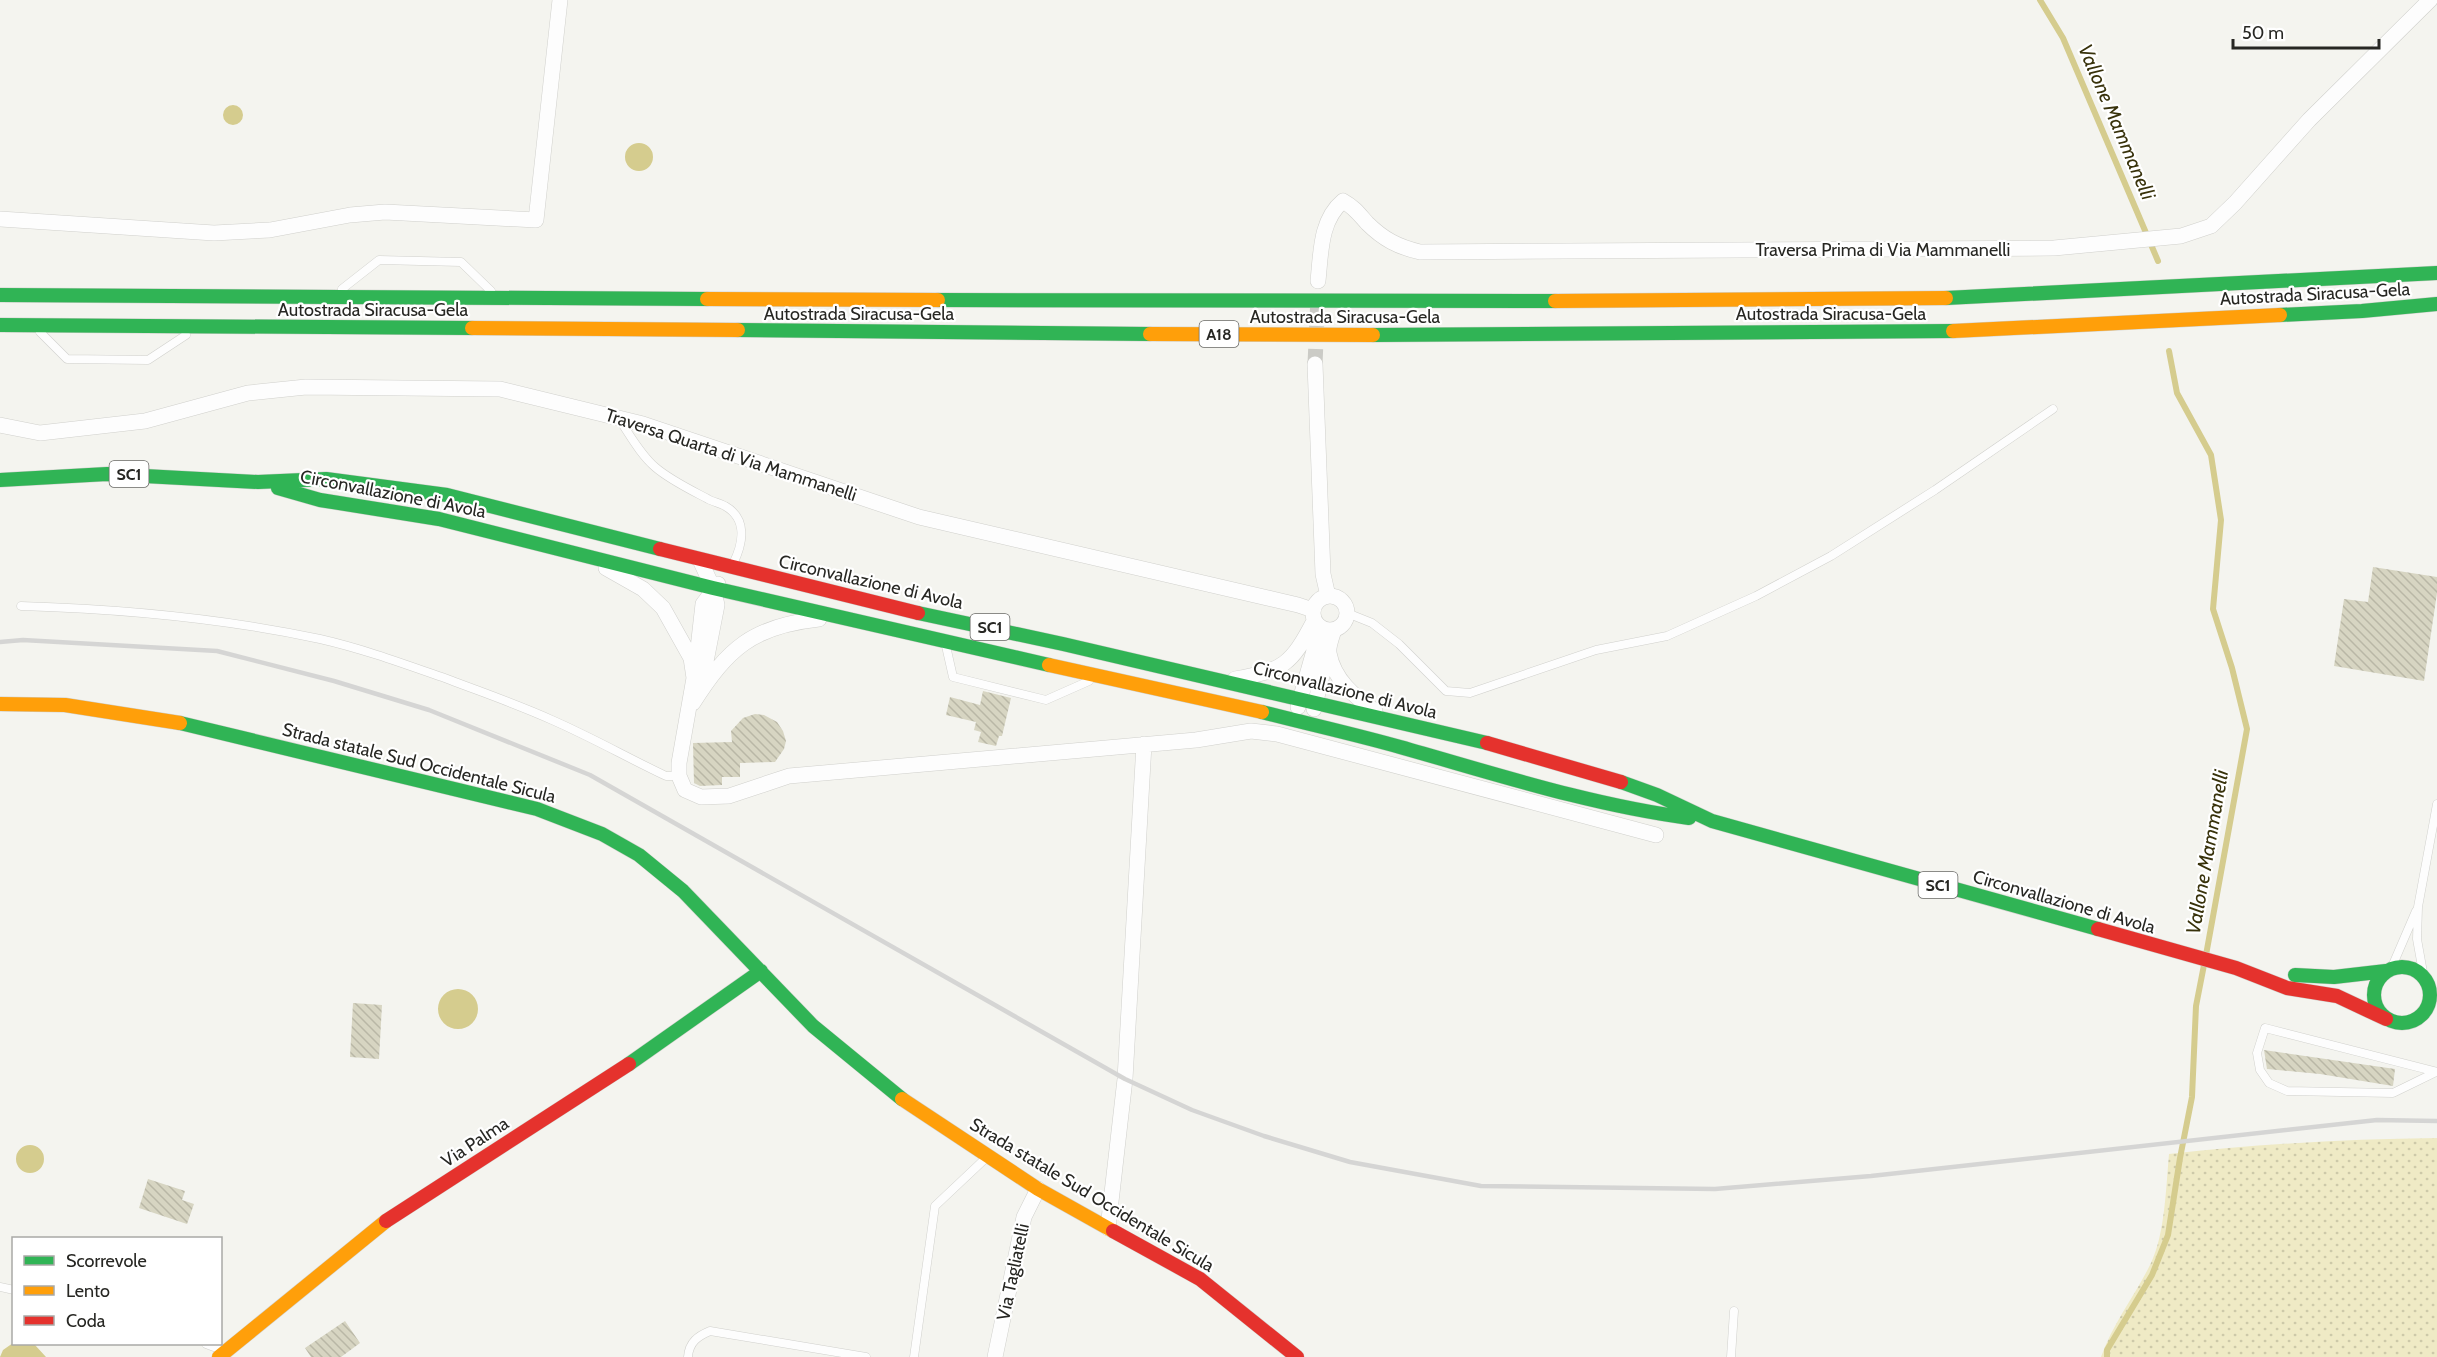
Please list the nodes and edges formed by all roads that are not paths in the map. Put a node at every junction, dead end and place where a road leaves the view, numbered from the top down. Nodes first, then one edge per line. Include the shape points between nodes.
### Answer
1 (560, 0) edge
2 (2430, 0) edge
3 (0, 219) edge
4 (2437, 273) edge
5 (1318, 281) tunnel mouth
6 (0, 296) edge
7 (332, 297) junction
8 (499, 298) junction
9 (2437, 304) edge
10 (33, 324) junction
11 (0, 325) edge
12 (197, 327) junction
13 (1315, 364) tunnel mouth
14 (2053, 409) dead end
15 (618, 417) junction
16 (0, 425) edge
17 (0, 480) edge
18 (258, 482) junction
19 (586, 556) junction
20 (700, 560) junction
21 (734, 568) junction
22 (713, 588) junction
23 (1328, 596) junction
24 (21, 606) dead end
25 (1347, 613) junction
26 (837, 617) junction
27 (1315, 619) junction
28 (1334, 630) junction
29 (946, 642) junction
30 (1328, 651) junction
31 (1103, 675) junction
32 (1228, 681) junction
33 (697, 685) junction
34 (1308, 700) junction
35 (0, 704) edge
36 (1385, 717) junction
37 (1303, 721) junction
38 (1144, 744) junction
39 (679, 776) junction
40 (2437, 804) edge
41 (1712, 821) junction
42 (2436, 822) edge
43 (1656, 835) dead end
44 (2433, 855) edge
45 (2418, 907) junction
46 (2236, 968) junction
47 (2389, 970) junction
48 (761, 971) junction
49 (2429, 984) edge
50 (2386, 1019) junction
51 (2408, 1023) junction
52 (2427, 1025) dead end
53 (2437, 1072) edge
54 (989, 1156) junction
55 (1038, 1189) junction
56 (1108, 1228) junction
57 (1734, 1311) dead end
58 (208, 1345) edge
59 (223, 1354) edge
60 (688, 1357) edge
61 (866, 1357) edge
62 (914, 1357) edge
63 (995, 1357) edge
64 (1297, 1357) edge
65 (1731, 1357) edge

1 - 3 street via 536,220 385,212 270,230 214,234
2 - 5 street, Traversa Prima di Via Mammanelli via 2309,120 2211,226 2181,236 2054,248 1420,252 1400,248 1384,238 1343,201 1334,208 1326,224
4 - 8 main road, Autostrada Siracusa-Gela / A18 via 1935,299 1298,302
6 - 7 main road, Autostrada Siracusa-Gela / A18
7 - 8 main road, Autostrada Siracusa-Gela / A18
7 - 8 lane via 379,260 461,262
9 - 12 main road, Autostrada Siracusa-Gela / A18 via 1925,332 1351,335
10 - 11 main road, Autostrada Siracusa-Gela / A18
10 - 12 main road, Autostrada Siracusa-Gela / A18
10 - 12 lane via 67,359 148,360
13 - 23 street via 1323,574
14 - 25 lane via 1840,550 1756,596 1667,636 1596,650 1470,693 1446,692 1399,644 1372,623
15 - 16 street, Traversa Quarta di Via Mammanelli via 500,388 306,387 248,393 145,421 40,433
15 - 21 lane via 656,468 726,507 739,520 742,535
15 - 27 street, Traversa Quarta di Via Mammanelli via 919,517 1298,604
17 - 18 main road, Circonvallazione di Avola / SC1 via 107,474
18 - 19 main road, Circonvallazione di Avola / SC1 via 320,500 439,519
18 - 20 main road, Circonvallazione di Avola / SC1 via 326,479 447,495
19 - 22 main road, Circonvallazione di Avola / SC1
19 - 33 street via 643,589 663,608 691,658
20 - 21 main road, Circonvallazione di Avola / SC1
20 - 22 street
21 - 22 street
21 - 32 main road, Circonvallazione di Avola / SC1 via 910,612
22 - 26 main road, Circonvallazione di Avola / SC1
22 - 33 street via 703,604
23 - 25 street via 1341,600
23 - 27 street via 1318,600
24 - 39 lane via 176,617 322,640 394,660 479,691 552,719 666,776
25 - 28 street via 1343,624
26 - 29 main road, Circonvallazione di Avola / SC1
26 - 33 street via 762,631
27 - 28 street via 1328,630
27 - 32 street via 1300,648 1287,662 1268,673
27 - 34 street via 1317,640
28 - 30 street
29 - 31 main road, Circonvallazione di Avola / SC1
29 - 31 lane via 953,677 1046,700
30 - 34 street
30 - 36 street via 1345,687
31 - 37 main road, Circonvallazione di Avola / SC1
32 - 34 main road, Circonvallazione di Avola / SC1
33 - 39 street
34 - 36 main road, Circonvallazione di Avola / SC1
34 - 37 street
35 - 48 main road, Strada statale Sud Occidentale Sicula via 65,705 199,726 537,809 602,834 639,855 683,891
36 - 41 main road, Circonvallazione di Avola / SC1 via 1640,788
37 - 41 main road, Circonvallazione di Avola / SC1 via 1559,794 1637,812
38 - 39 street via 789,776 729,796 701,797 685,790
38 - 43 street via 1251,731 1277,734
38 - 56 street via 1125,1079
40 - 42 lane
41 - 46 main road, Circonvallazione di Avola / SC1
42 - 44 lane
44 - 45 lane
45 - 47 lane
45 - 49 lane via 2417,939
46 - 47 main road via 2318,977
46 - 50 main road via 2287,988 2337,996
47 - 49 main road via 2405,967 2419,973
47 - 50 main road via 2379,978 2373,995
48 - 54 main road, Strada statale Sud Occidentale Sicula via 813,1026 906,1103
48 - 59 main road, Via Palma via 668,1038 373,1230
49 - 51 main road via 2427,1007
50 - 51 main road
51 - 52 main road
53 - 53 lane via 2265,1028 2257,1053 2260,1070 2269,1083 2287,1091 2393,1093
54 - 55 main road, Strada statale Sud Occidentale Sicula
54 - 62 lane via 935,1206
55 - 56 main road, Strada statale Sud Occidentale Sicula
55 - 63 street, Via Tagliatelli via 1024,1217
56 - 64 main road, Strada statale Sud Occidentale Sicula via 1200,1279
57 - 65 lane
58 - 59 lane
60 - 61 lane via 696,1337 710,1331

